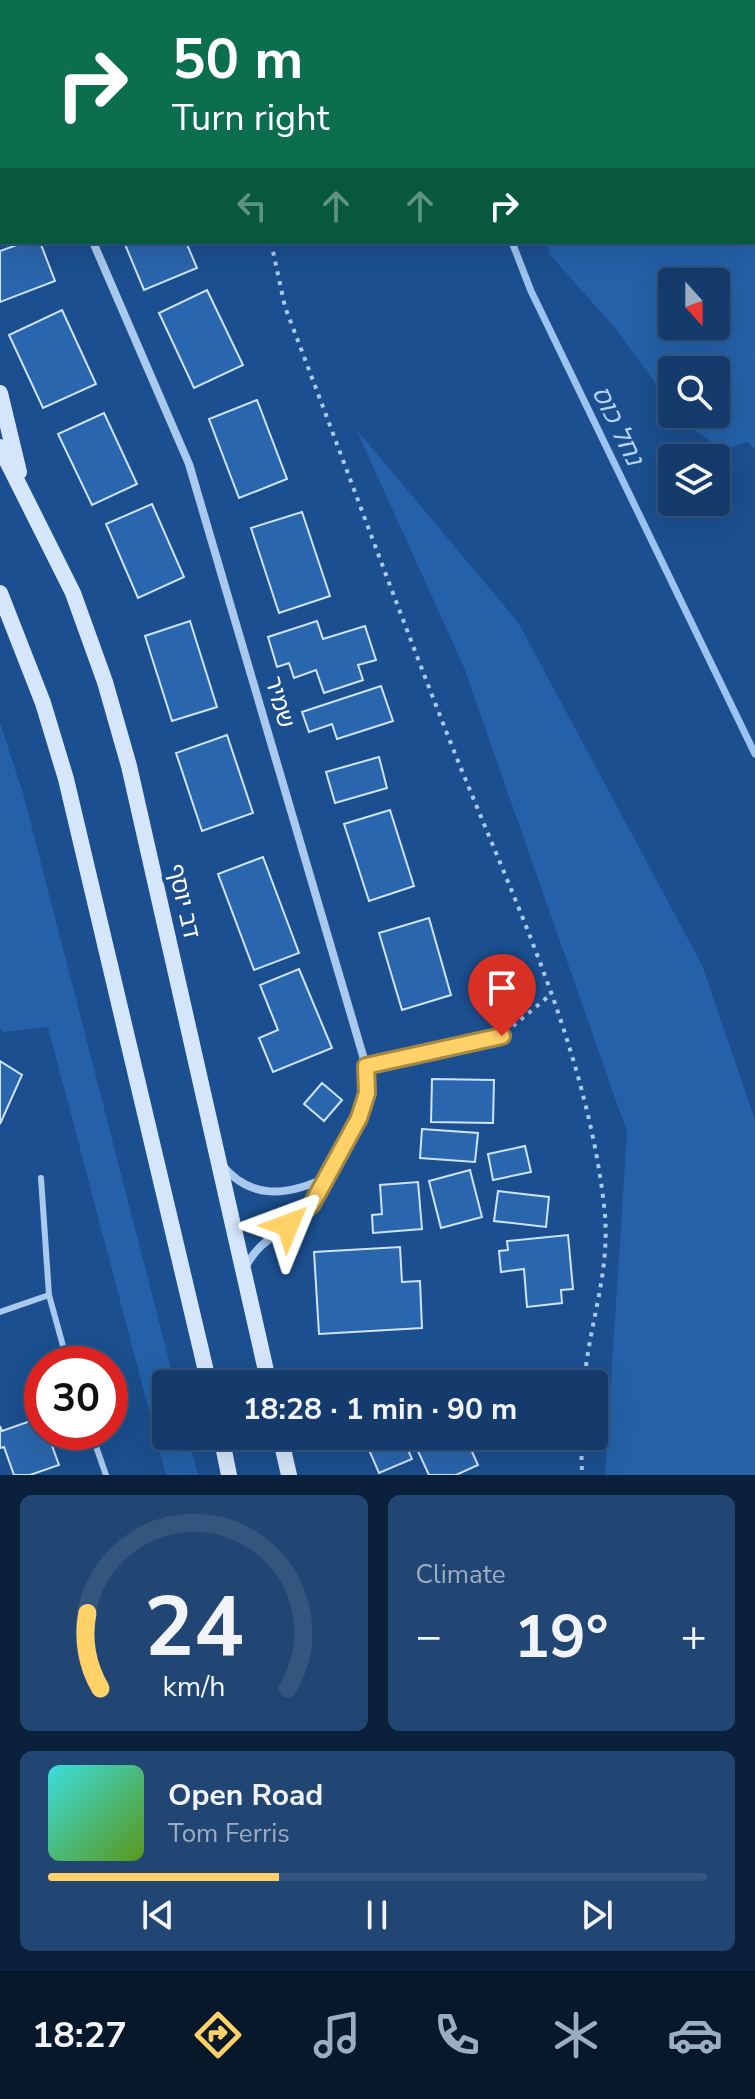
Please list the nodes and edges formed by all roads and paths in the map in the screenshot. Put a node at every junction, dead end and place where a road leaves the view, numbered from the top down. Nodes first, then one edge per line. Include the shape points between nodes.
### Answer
1 (94, 244) edge
2 (271, 244) edge
3 (0, 393) edge
4 (0, 447) edge
5 (23, 489) junction
6 (0, 593) edge
7 (549, 995) junction
8 (502, 1036) joint
9 (366, 1066) junction
10 (215, 1153) junction
11 (41, 1178) dead end
12 (325, 1178) junction
13 (243, 1271) junction
14 (49, 1295) junction
15 (0, 1312) edge
16 (63, 1346) edge
17 (206, 1370) edge
18 (266, 1370) edge
19 (587, 1370) edge
20 (97, 1450) edge
21 (224, 1450) edge
22 (283, 1450) edge
23 (581, 1450) edge
24 (106, 1475) edge
25 (229, 1475) edge
26 (289, 1475) edge
27 (582, 1475) edge

1 - 9 street, שמיר via 189,464
2 - 7 path via 285,307 449,738 509,879
3 - 5 main road
4 - 5 main road, דב יוסף
5 - 10 main road, דב יוסף via 73,593 105,682 129,766
6 - 17 main road via 66,779
7 - 8 path
7 - 19 path via 582,1090 604,1205 606,1264
8 - 9 street
9 - 12 street, שמיר via 367,1093 359,1118
10 - 12 street via 238,1181 263,1192 297,1190
10 - 13 main road, דב יוסף
11 - 14 lane
12 - 13 street, שמיר via 312,1204 266,1239
13 - 18 main road, דב יוסף
14 - 15 lane
14 - 16 lane
20 - 24 lane
21 - 25 main road
22 - 26 main road
23 - 27 path

